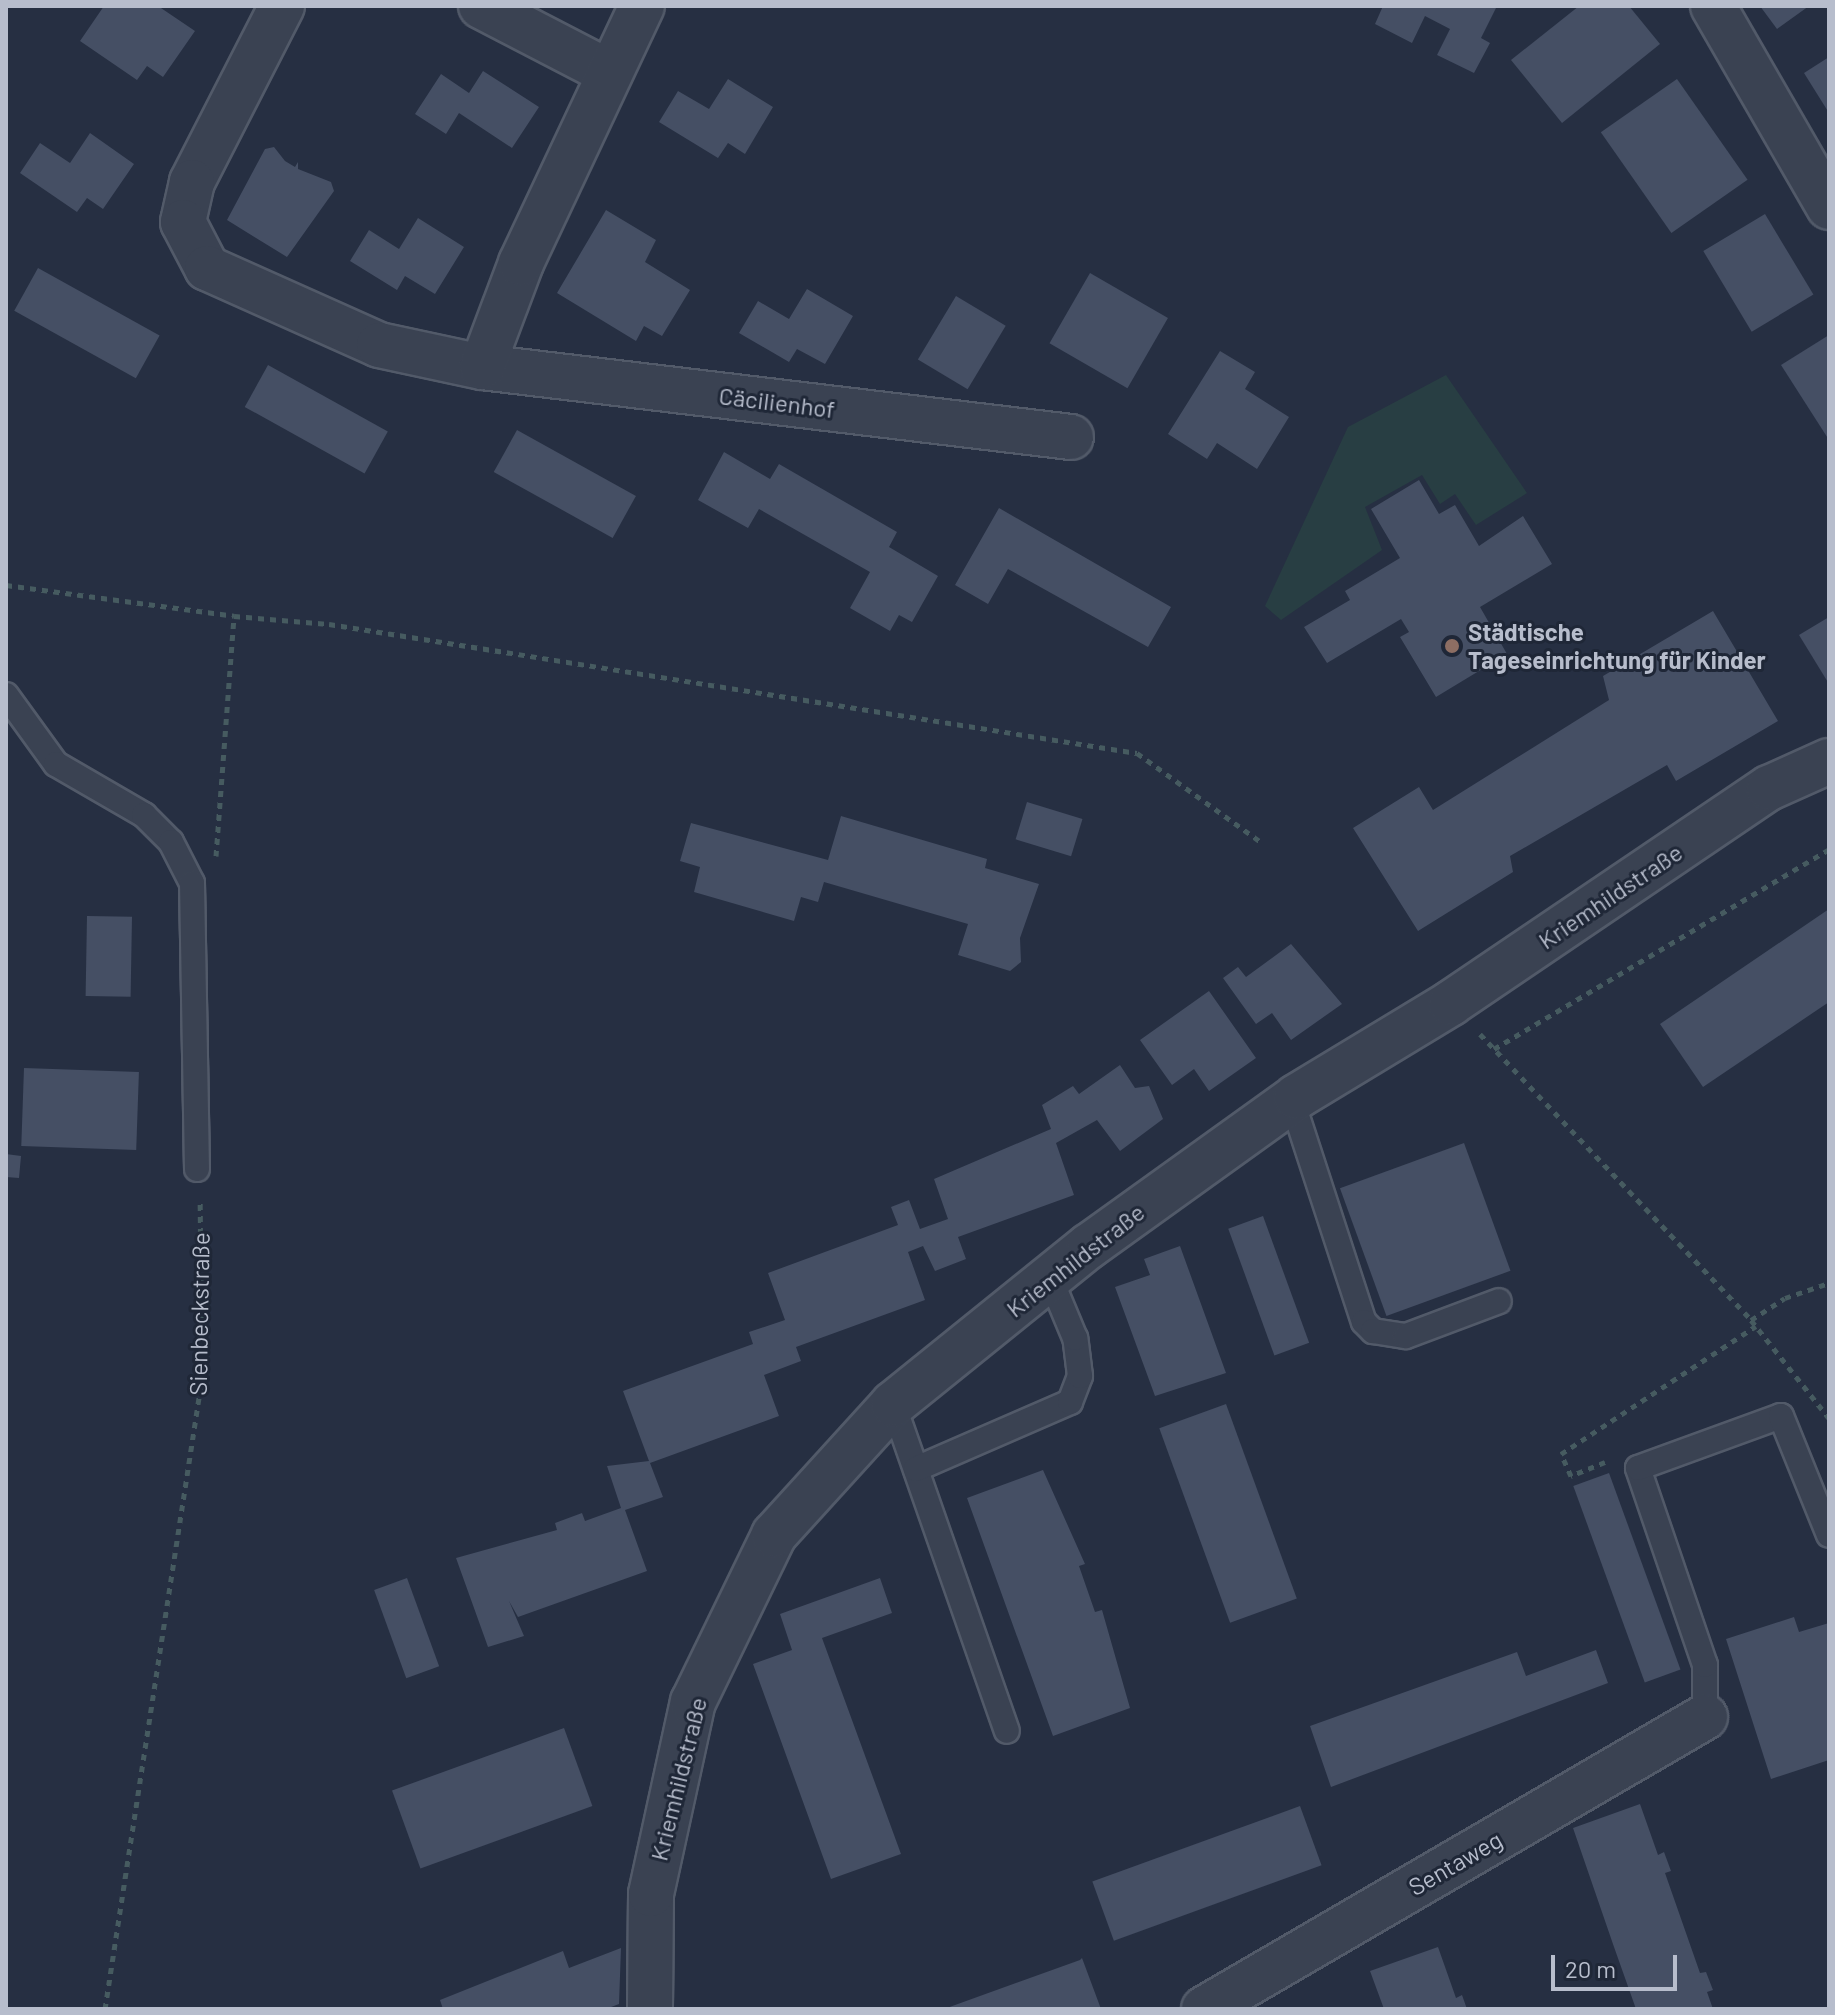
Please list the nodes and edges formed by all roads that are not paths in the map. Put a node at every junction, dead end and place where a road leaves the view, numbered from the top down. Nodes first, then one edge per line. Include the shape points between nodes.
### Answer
1 (282, 6) edge
2 (481, 6) edge
3 (642, 6) edge
4 (1713, 6) edge
5 (610, 73) junction
6 (1829, 207) edge
7 (482, 367) junction
8 (1071, 437) dead end
9 (6, 695) edge
10 (1829, 761) edge
11 (1292, 1101) junction
12 (197, 1169) road end
13 (1050, 1278) junction
14 (1499, 1301) dead end
15 (893, 1404) junction
16 (916, 1469) junction
17 (1829, 1535) edge
18 (1705, 1717) joint
19 (1007, 1731) dead end
20 (650, 2009) edge
21 (1204, 2009) edge

1 - 7 street, Cäcilienhof via 192,182 183,222 207,268 379,345
2 - 5 street
3 - 5 street
4 - 6 street
5 - 7 street via 521,263
7 - 8 street, Cäcilienhof
9 - 12 lane via 56,764 144,815 162,833 192,883
10 - 11 street, Kriemhildstraße via 1769,788 1451,1003
11 - 13 street, Kriemhildstraße
11 - 14 lane via 1364,1322 1373,1331 1406,1336
13 - 15 street, Kriemhildstraße
13 - 16 lane via 1075,1338 1080,1376 1070,1402
15 - 16 lane
15 - 20 street, Kriemhildstraße via 774,1535 693,1702 651,1894
16 - 19 lane
17 - 18 lane via 1781,1416 1638,1468 1705,1665
18 - 21 street, Sentaweg

